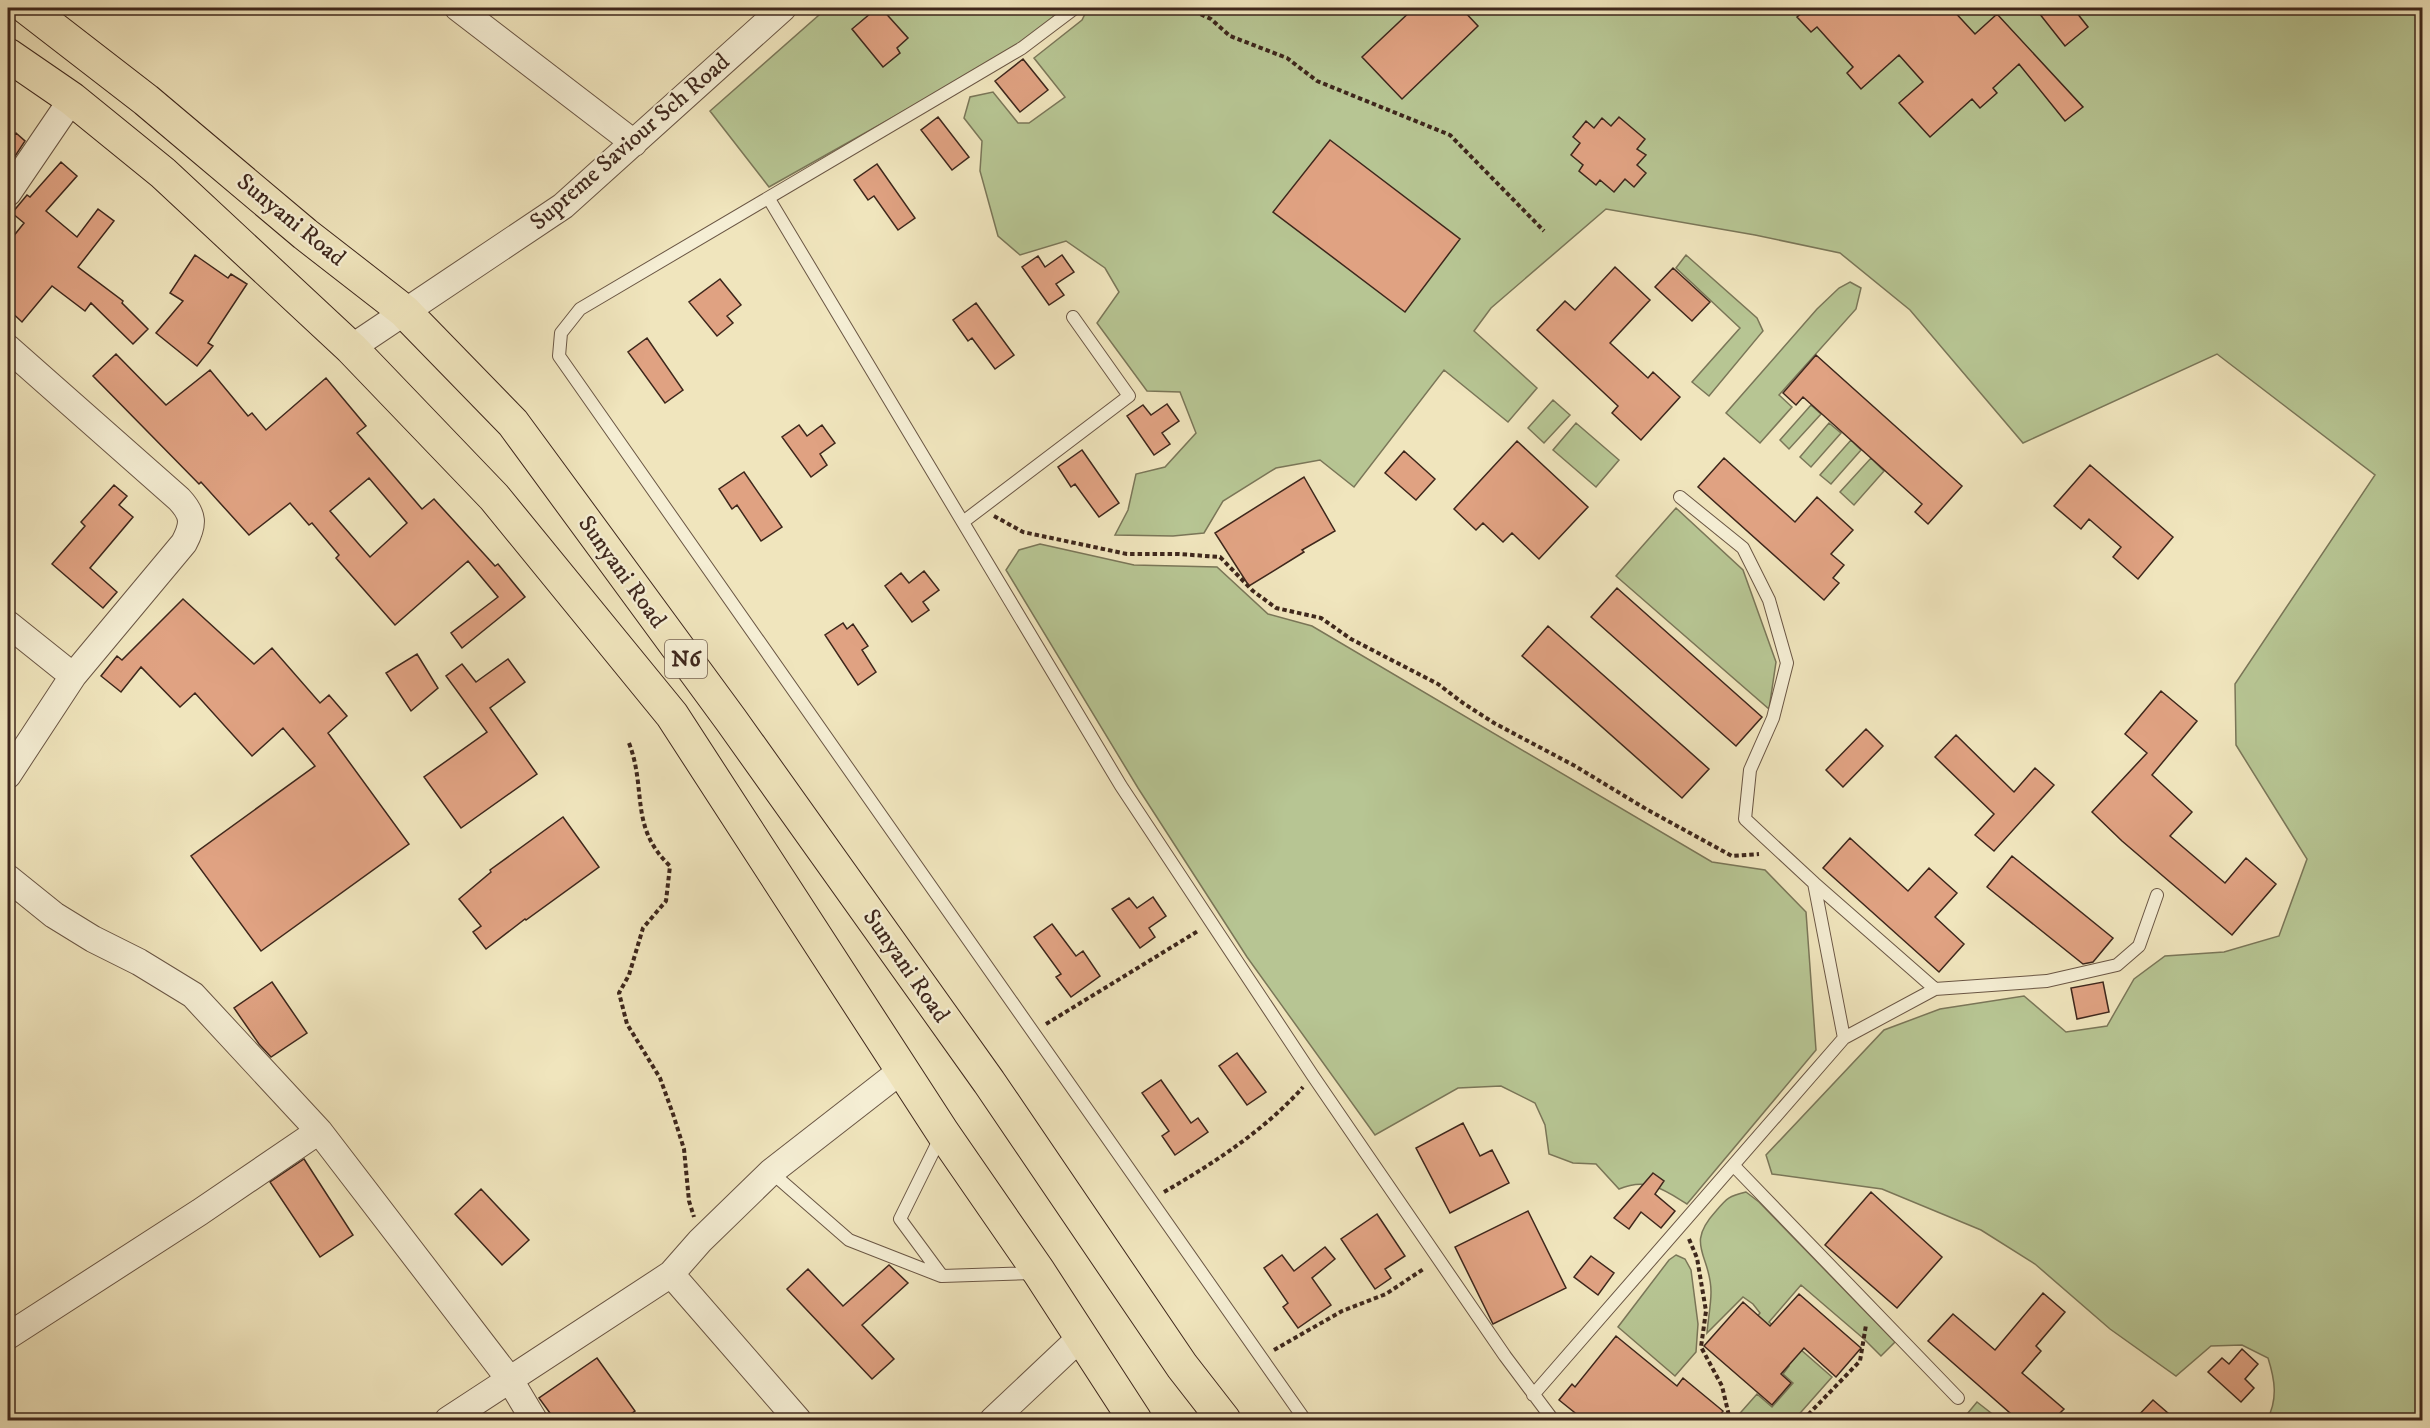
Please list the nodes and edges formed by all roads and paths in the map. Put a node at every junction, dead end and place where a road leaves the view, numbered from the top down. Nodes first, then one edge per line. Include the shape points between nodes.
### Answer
1 (27, 8) edge
2 (458, 8) edge
3 (783, 8) edge
4 (1075, 8) edge
5 (1187, 8) edge
6 (8, 55) edge
7 (72, 99) junction
8 (634, 143) junction
9 (8, 193) edge
10 (769, 199) junction
11 (1544, 231) dead end
12 (404, 311) junction
13 (1073, 317) dead end
14 (8, 348) edge
15 (351, 348) junction
16 (1680, 497) dead end
17 (980, 509) junction
18 (963, 522) junction
19 (8, 624) edge
20 (73, 676) junction
21 (629, 743) dead end
22 (8, 775) edge
23 (1781, 852) junction
24 (8, 878) edge
25 (1814, 883) junction
26 (2157, 895) dead end
27 (1211, 922) junction
28 (1935, 989) junction
29 (1033, 1032) junction
30 (1844, 1038) junction
31 (902, 1070) junction
32 (1313, 1076) junction
33 (319, 1131) junction
34 (943, 1133) junction
35 (1734, 1166) junction
36 (771, 1172) junction
37 (1150, 1200) junction
38 (1683, 1225) junction
39 (700, 1241) junction
40 (1438, 1259) junction
41 (1040, 1272) junction
42 (671, 1274) junction
43 (942, 1276) junction
44 (1870, 1307) junction
45 (8, 1336) edge
46 (1081, 1337) junction
47 (1261, 1358) junction
48 (510, 1380) junction
49 (1533, 1395) junction
50 (1958, 1398) dead end
51 (448, 1420) edge
52 (534, 1420) edge
53 (798, 1420) edge
54 (993, 1420) edge
55 (1135, 1420) edge
56 (1224, 1420) edge
57 (1305, 1420) edge
58 (1553, 1420) edge
59 (1731, 1420) edge
60 (1803, 1420) edge

1 - 12 main road, Sunyani Road / N6
2 - 8 street
3 - 8 street, Supreme Saviour Sch Road
4 - 10 lane via 1022,48
5 - 11 path via 1211,19 1230,36 1287,58 1317,81 1450,135
6 - 7 main road, Sunyani Road / N6
7 - 9 street
7 - 15 main road, Sunyani Road / N6 via 163,173
8 - 12 street, Supreme Saviour Sch Road via 534,228
10 - 18 lane
10 - 29 lane via 580,309 561,333 559,356
12 - 15 street, Supreme Saviour Sch Road
12 - 56 main road, Sunyani Road / N6 via 513,423 732,720 989,1082 1182,1366
13 - 17 lane via 1128,396
14 - 20 street via 179,499 193,522 184,543
15 - 31 main road, Sunyani Road / N6 via 494,497 672,714
16 - 23 lane via 1743,548 1769,600 1787,663 1773,718 1750,770 1745,819
17 - 18 lane
17 - 23 path via 1023,532 1127,554 1220,557 1276,608 1321,618 1351,639 1438,684 1494,723 1732,856
18 - 27 lane via 1121,786
19 - 20 street
20 - 22 street
21 - 39 path via 647,835 670,866 666,901 643,928 620,993 627,1024 660,1078 673,1114 684,1149 689,1201
23 - 25 lane
24 - 33 street via 54,915 193,995
25 - 28 lane
25 - 30 lane
26 - 28 lane via 2139,946 2117,965 2048,981
27 - 29 path
27 - 32 lane
28 - 30 lane
29 - 37 lane
30 - 35 lane
31 - 34 main road, Sunyani Road / N6
31 - 36 street
32 - 37 path via 1281,1111 1199,1172
32 - 40 lane
33 - 45 street
33 - 48 street
34 - 41 main road, Sunyani Road / N6
34 - 43 lane via 900,1219
35 - 38 lane
35 - 44 lane
36 - 39 street
36 - 43 lane via 849,1240
37 - 47 lane
38 - 49 lane
38 - 59 path via 1697,1258 1706,1311 1701,1347 1722,1386
39 - 42 street
40 - 47 path via 1386,1294 1342,1311
40 - 49 lane
41 - 43 lane
41 - 46 main road, Sunyani Road / N6
42 - 48 street
42 - 53 street
44 - 50 lane
44 - 60 path via 1860,1361
46 - 54 street
46 - 55 main road, Sunyani Road / N6
47 - 57 lane
48 - 51 street
48 - 52 street
49 - 58 lane

